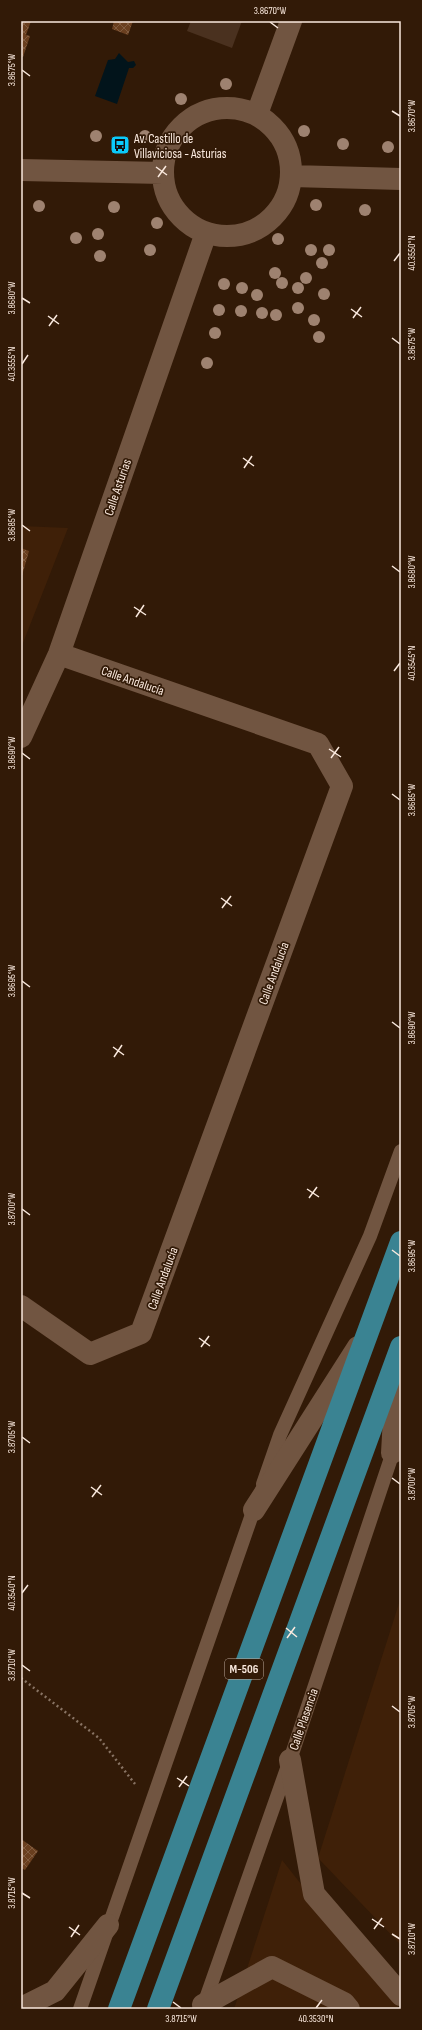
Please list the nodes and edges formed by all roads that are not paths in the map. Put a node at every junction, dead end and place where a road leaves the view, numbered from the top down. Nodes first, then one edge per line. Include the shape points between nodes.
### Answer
1 (291, 21) edge
2 (257, 114) junction
3 (21, 170) edge
4 (163, 173) junction
5 (292, 176) junction
6 (401, 179) edge
7 (206, 233) junction
8 (59, 654) junction
9 (21, 737) edge
10 (401, 1151) edge
11 (401, 1242) edge
12 (21, 1306) edge
13 (369, 1329) junction
14 (399, 1352) edge
15 (401, 1429) edge
16 (392, 1453) junction
17 (254, 1510) junction
18 (290, 1760) junction
19 (108, 1925) junction
20 (401, 1995) edge
21 (203, 2007) edge
22 (21, 2008) edge
23 (80, 2009) edge
24 (119, 2009) edge
25 (158, 2009) edge
26 (349, 2009) edge

1 - 2 street
2 - 4 street via 240,108 216,108 201,113 180,128 168,146
2 - 5 street via 273,126 288,148
3 - 4 street
4 - 7 street via 168,197 181,217
5 - 6 street
5 - 7 street via 284,203 268,222 240,236
7 - 8 street, Calle Asturias
8 - 9 street, Calle Asturias
8 - 12 street, Calle Andalucía via 318,744 342,786 141,1333 90,1354
10 - 17 lane via 370,1236 280,1435
11 - 13 main road, M-506
13 - 17 street
13 - 24 main road, M-506
14 - 16 street
14 - 25 main road, M-506
15 - 16 lane, Calle Plasencia
16 - 18 lane, Calle Plasencia
17 - 19 lane
18 - 20 street via 314,1894
18 - 21 lane, Calle Plasencia
19 - 22 street via 55,1991
19 - 23 lane
21 - 26 street via 272,1967 344,2003

